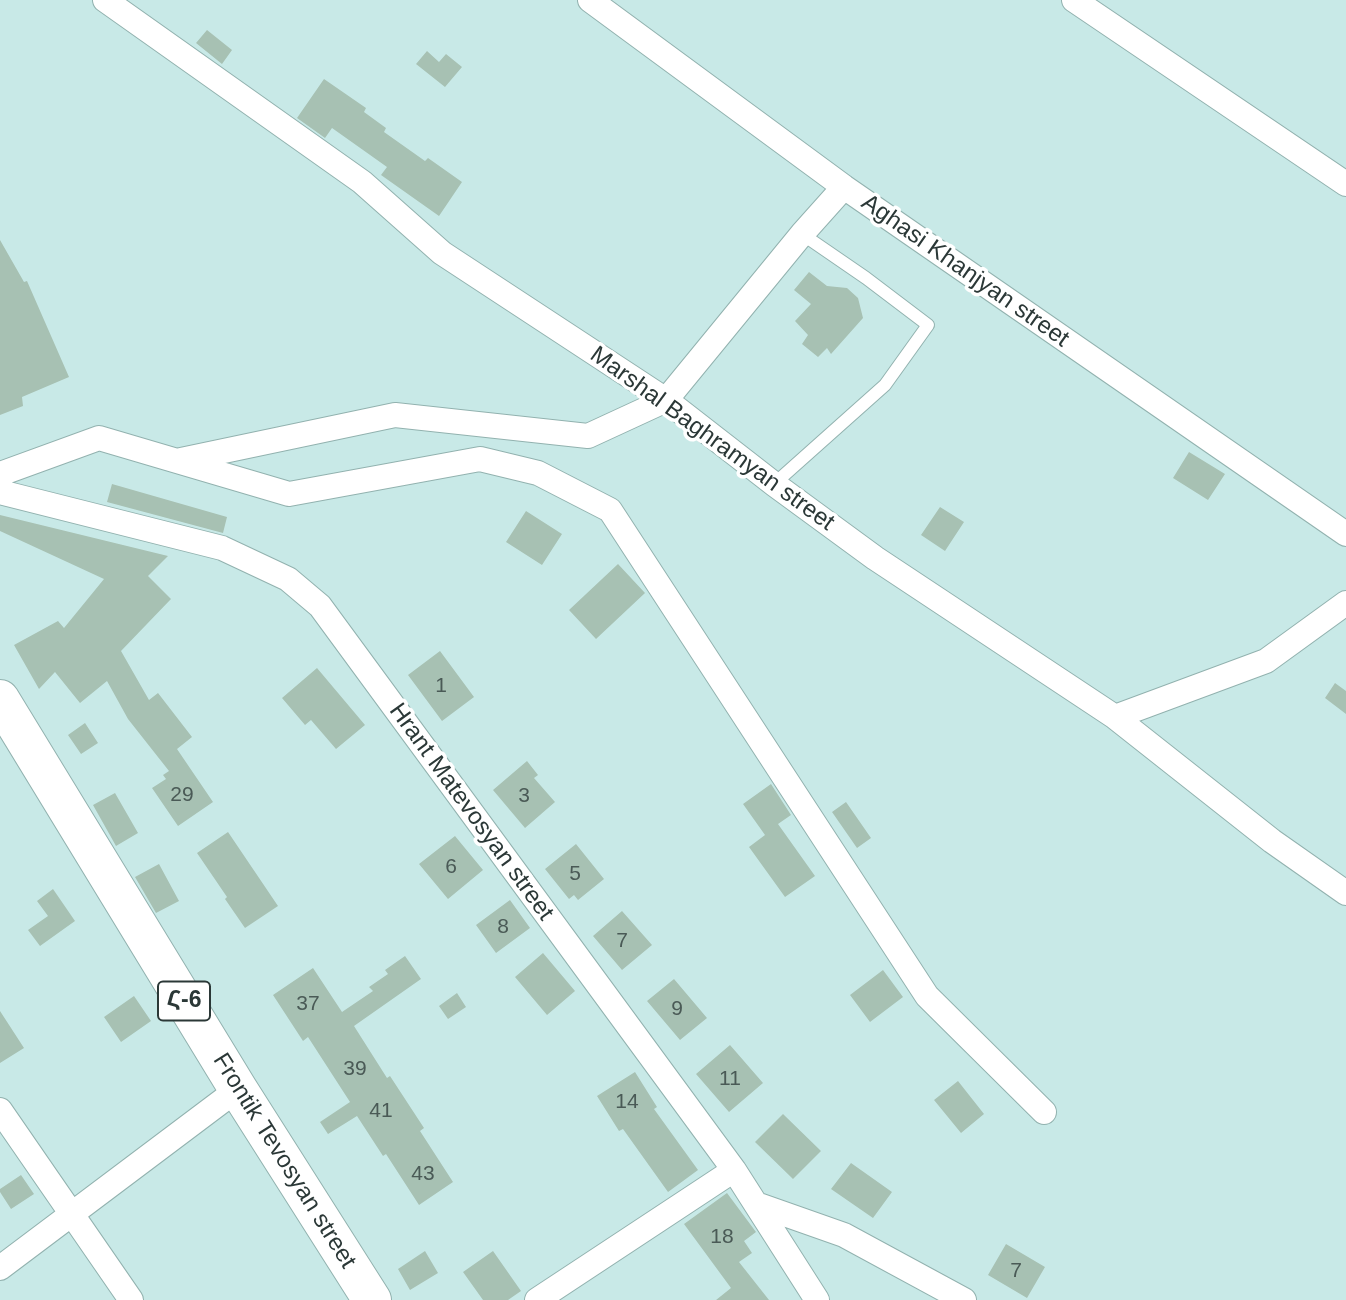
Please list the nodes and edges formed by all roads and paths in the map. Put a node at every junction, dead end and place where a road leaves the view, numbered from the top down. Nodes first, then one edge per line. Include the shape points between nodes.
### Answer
1 (105, 0) edge
2 (590, 0) edge
3 (1074, 0) edge
4 (1346, 184) edge
5 (844, 187) junction
6 (802, 234) junction
7 (666, 400) junction
8 (176, 461) junction
9 (0, 474) edge
10 (774, 484) junction
11 (0, 492) edge
12 (1346, 534) edge
13 (1346, 603) edge
14 (0, 698) edge
15 (1115, 717) junction
16 (1346, 893) edge
17 (238, 1089) junction
18 (0, 1111) edge
19 (1044, 1112) dead end
20 (734, 1170) junction
21 (756, 1204) junction
22 (73, 1214) junction
23 (0, 1268) edge
24 (131, 1300) edge
25 (372, 1300) edge
26 (537, 1300) edge
27 (817, 1300) edge
28 (964, 1300) edge

1 - 7 street, Marshal Baghramyan street via 362,182 442,253
2 - 5 street, Aghasi Khanjyan street
3 - 4 street
5 - 6 street
5 - 12 street, Aghasi Khanjyan street
6 - 7 street
6 - 10 lane via 928,325 885,386
7 - 8 street via 588,436 395,415
7 - 10 street, Marshal Baghramyan street
8 - 9 street via 99,438
8 - 19 street via 289,494 480,459 538,473 610,510 927,996
10 - 15 street, Marshal Baghramyan street via 875,558
11 - 20 street, Hrant Matevosyan street via 222,548 288,579 320,606
13 - 15 street via 1266,661
14 - 17 main road, Frontik Tevosyan street / Հ-6
15 - 16 street, Marshal Baghramyan street
17 - 22 street
17 - 25 main road, Frontik Tevosyan street / Հ-6
18 - 22 street
20 - 21 street, Hrant Matevosyan street
20 - 26 street
21 - 27 street, Hrant Matevosyan street
21 - 28 street via 844,1235
22 - 23 street
22 - 24 street

